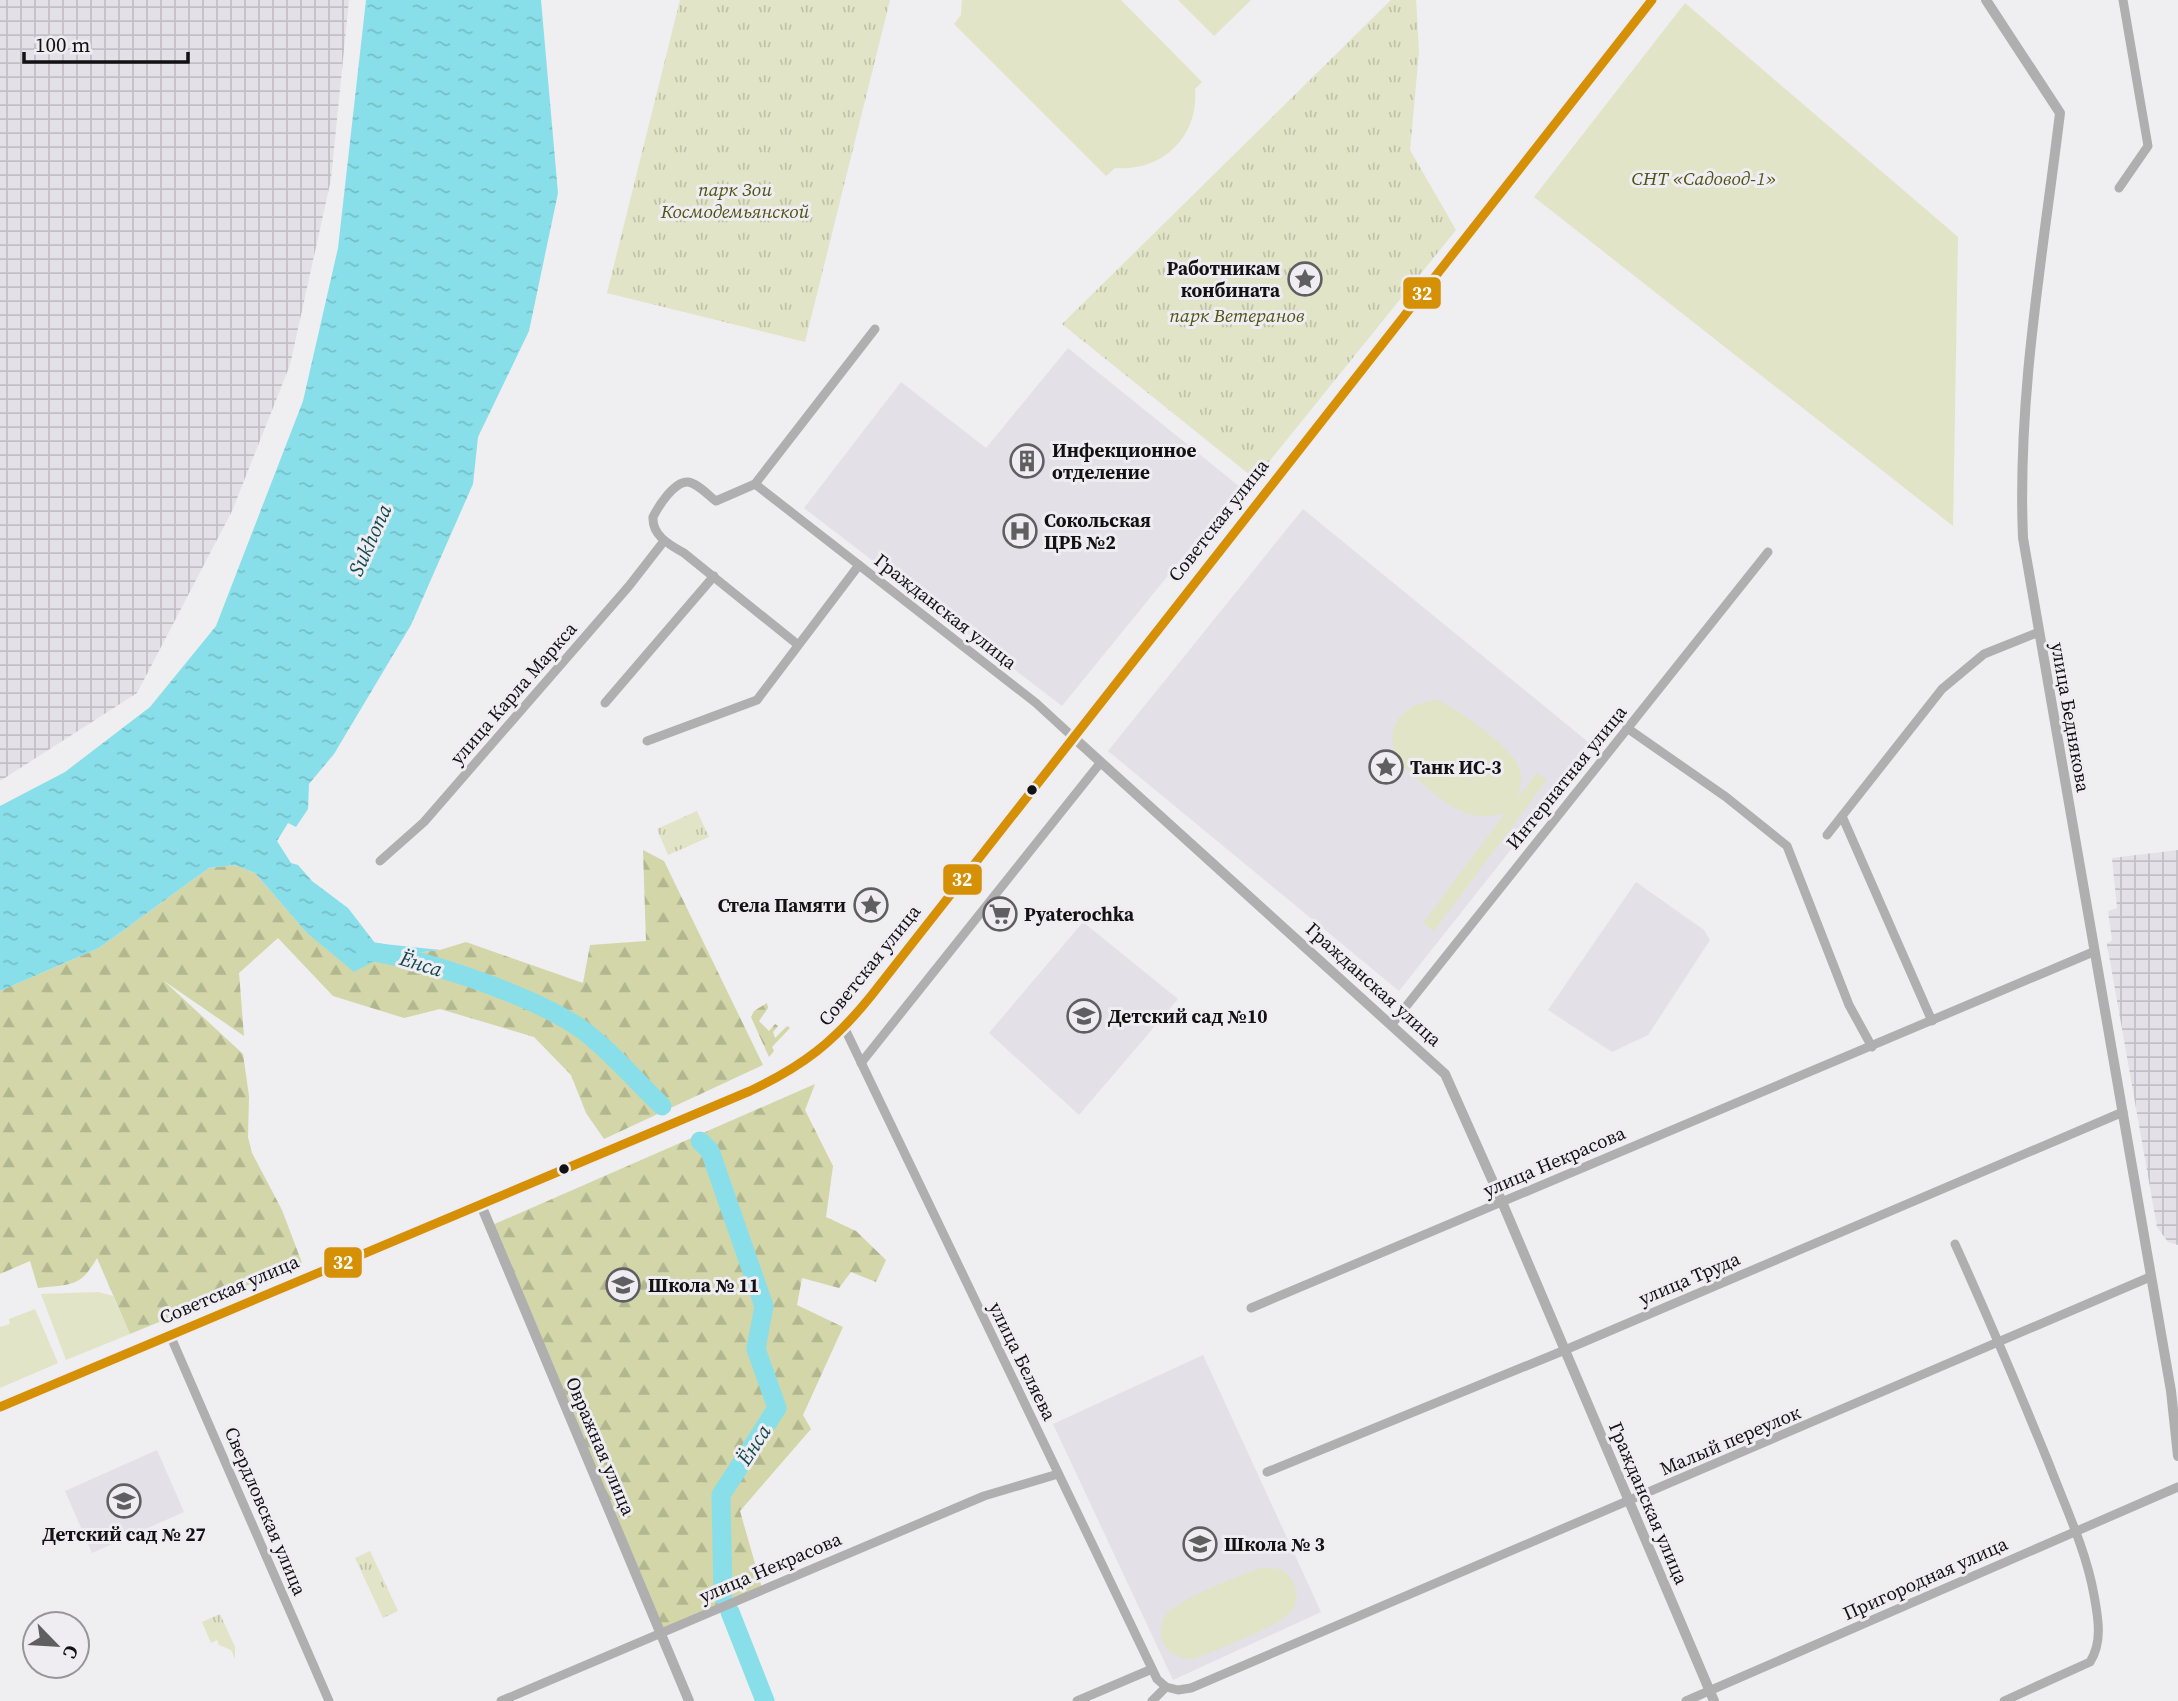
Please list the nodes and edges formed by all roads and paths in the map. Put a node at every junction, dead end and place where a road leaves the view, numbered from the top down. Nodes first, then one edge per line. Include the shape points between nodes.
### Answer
1 (1653, 0) edge
2 (1986, 0) edge
3 (2123, 0) edge
4 (2119, 188) dead end
5 (875, 329) dead end
6 (755, 484) junction
7 (664, 541) junction
8 (1768, 552) dead end
9 (859, 565) junction
10 (713, 576) junction
11 (2039, 632) junction
12 (797, 644) junction
13 (605, 703) dead end
14 (1627, 728) junction
15 (1073, 737) junction
16 (648, 741) dead end
17 (1101, 762) junction
18 (1842, 816) junction
19 (1827, 835) dead end
20 (380, 861) dead end
21 (2094, 952) junction
22 (1932, 1021) junction
23 (1392, 1024) junction
24 (845, 1029) junction
25 (1872, 1047) junction
26 (861, 1063) junction
27 (2123, 1112) junction
28 (1502, 1202) junction
29 (481, 1205) junction
30 (1955, 1244) dead end
31 (2150, 1277) junction
32 (1251, 1308) dead end
33 (170, 1335) junction
34 (2000, 1343) junction
35 (1565, 1350) junction
36 (0, 1407) edge
37 (2178, 1456) edge
38 (1267, 1472) dead end
39 (1058, 1474) junction
40 (2178, 1487) edge
41 (1629, 1502) junction
42 (2075, 1532) junction
43 (661, 1633) junction
44 (1152, 1669) junction
45 (1166, 1687) junction
46 (1712, 1696) edge
47 (329, 1701) edge
48 (500, 1701) edge
49 (689, 1701) edge
50 (1077, 1701) edge
51 (1152, 1701) edge
52 (1686, 1701) edge
53 (2004, 1701) edge

1 - 15 main road, Советская улица
2 - 11 street, улица Беднякова via 2060,113 2027,385 2021,484 2023,538
3 - 4 street via 2148,146
5 - 6 street
6 - 7 street via 716,501 692,484 679,485 653,517
6 - 9 street, Гражданская улица
7 - 10 street
7 - 20 street, улица Карла Маркса via 424,822
8 - 14 street, Интернатная улица
9 - 12 street
9 - 15 street, Гражданская улица
10 - 12 street
10 - 13 street
11 - 18 street via 1984,654 1942,690
11 - 21 street, улица Беднякова
12 - 16 street via 757,700
14 - 23 street, Интернатная улица
14 - 25 street via 1787,846 1849,1005
15 - 17 street, Гражданская улица
15 - 24 main road, Советская улица
17 - 23 street, Гражданская улица
17 - 26 street
18 - 19 street
18 - 22 street
21 - 22 street, улица Некрасова
21 - 27 street, улица Беднякова
22 - 25 street, улица Некрасова
23 - 28 street, Гражданская улица via 1434,1062 1453,1088
24 - 26 street, улица Беляева
24 - 29 main road, Советская улица via 803,1064 760,1086
25 - 28 street, улица Некрасова
26 - 39 street, улица Беляева
27 - 31 street, улица Беднякова
27 - 35 street, улица Труда
28 - 32 street, улица Некрасова
28 - 35 street, Гражданская улица
29 - 33 main road, Советская улица
29 - 43 street, Овражная улица
30 - 34 street
31 - 34 street, Малый переулок
31 - 37 street, улица Беднякова
33 - 36 main road, Советская улица
33 - 47 street, Свердловская улица
34 - 41 street, Малый переулок
34 - 42 street
35 - 38 street, улица Труда
35 - 41 street, Гражданская улица
39 - 43 street, улица Некрасова via 984,1496
39 - 44 street, улица Беляева
40 - 42 street, Пригородная улица
41 - 45 street, Малый переулок via 1191,1688
41 - 46 street, Гражданская улица
42 - 46 street, Пригородная улица
42 - 53 street via 2094,1592 2099,1628 2095,1654 2081,1668
43 - 48 street, улица Некрасова
43 - 49 street, Овражная улица
44 - 45 street, улица Беляева
44 - 50 street
45 - 51 street
46 - 52 street, Пригородная улица

